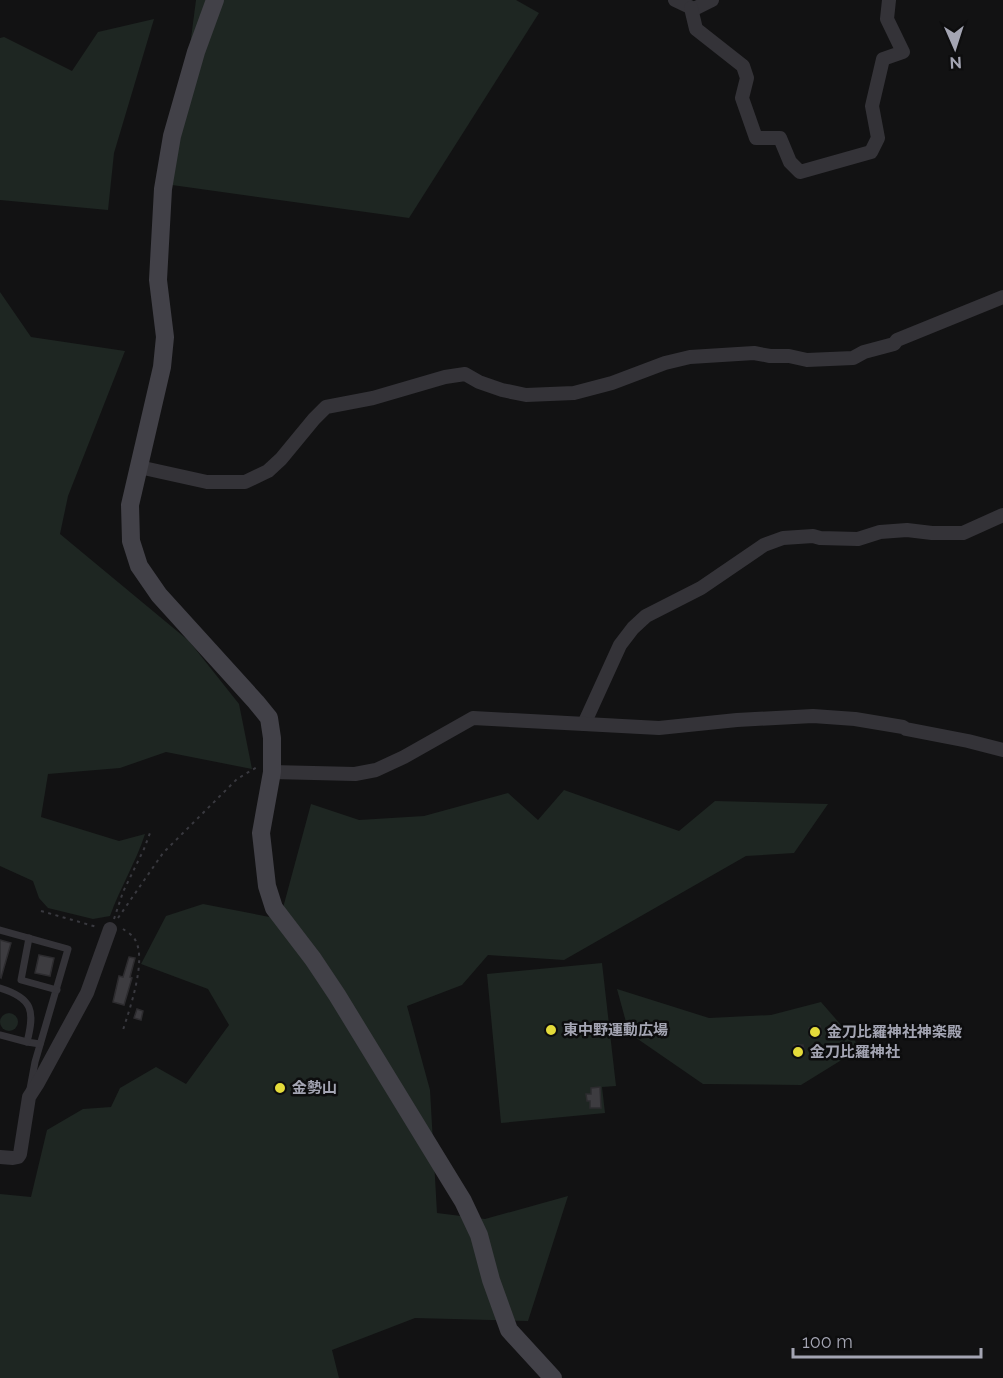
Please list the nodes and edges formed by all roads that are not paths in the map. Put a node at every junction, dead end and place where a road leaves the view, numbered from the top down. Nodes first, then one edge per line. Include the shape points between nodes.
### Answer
1 (215, 0) edge
2 (675, 0) edge
3 (712, 0) edge
4 (889, 0) edge
5 (691, 8) junction
6 (1003, 297) edge
7 (139, 467) junction
8 (1003, 515) edge
9 (584, 724) junction
10 (1003, 750) edge
11 (272, 765) junction
12 (111, 927) road end
13 (0, 930) edge
14 (29, 938) junction
15 (0, 988) edge
16 (57, 990) junction
17 (0, 1035) edge
18 (27, 1042) junction
19 (40, 1044) junction
20 (29, 1097) junction
21 (0, 1157) edge
22 (553, 1378) edge

1 - 7 street via 172,136 163,189 158,280 165,338
2 - 5 street
3 - 5 street
4 - 5 street via 887,19 903,52 883,59 872,106 878,138 871,152 800,172 790,162 780,138 756,138 742,98 747,78 743,66 696,29
6 - 7 street via 852,358 807,360 754,353 690,357 574,393 526,395 502,390 465,374 445,377 326,407 281,459 268,471 245,482 207,482
7 - 11 street via 130,506 131,541 139,566 159,595 269,718
8 - 9 street via 963,533 907,530 858,539 783,538 764,545 701,588 646,616 633,628 620,645
9 - 10 street via 659,728 802,717 855,719
9 - 11 street via 473,718 376,770 355,774
11 - 22 street via 261,833 267,886 274,908 337,995 463,1202 509,1330
12 - 20 street via 87,993
13 - 14 lane
14 - 16 lane via 21,980
14 - 16 lane via 68,949
15 - 18 lane via 20,996 28,1005 32,1024
16 - 19 lane
17 - 18 lane
18 - 19 lane
19 - 20 lane
20 - 21 street via 20,1154

